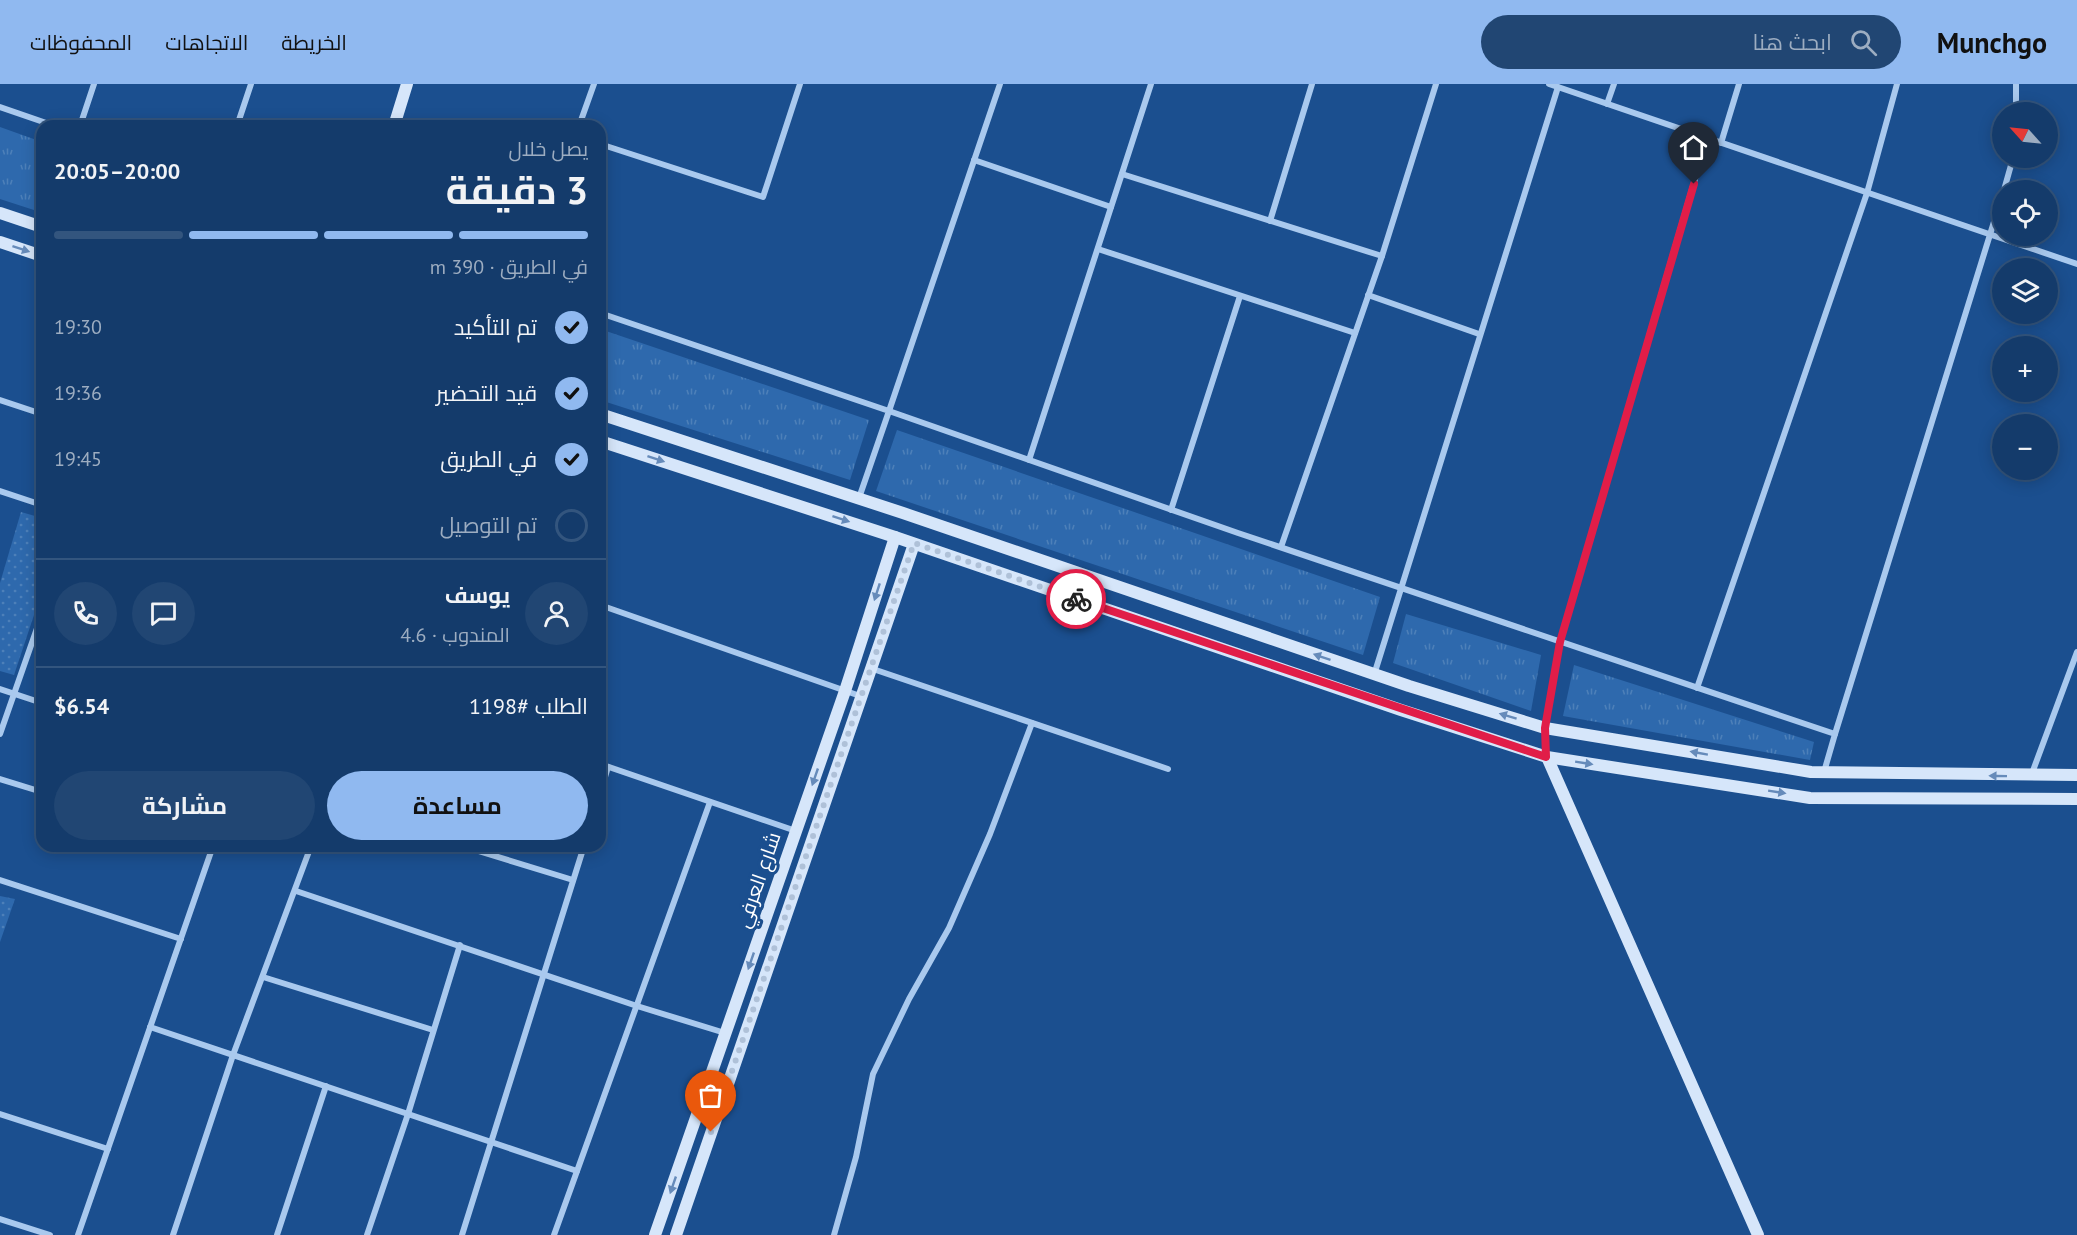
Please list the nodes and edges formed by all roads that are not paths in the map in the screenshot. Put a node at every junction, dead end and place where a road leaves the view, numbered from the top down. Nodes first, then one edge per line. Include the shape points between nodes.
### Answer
1 (94, 84) edge
2 (251, 84) edge
3 (407, 84) edge
4 (594, 84) edge
5 (800, 84) edge
6 (1000, 84) edge
7 (1151, 84) edge
8 (1312, 84) edge
9 (1436, 84) edge
10 (1549, 84) edge
11 (1614, 84) edge
12 (1739, 84) edge
13 (1897, 84) edge
14 (2016, 84) edge
15 (1558, 87) junction
16 (2016, 102) edge
17 (1607, 104) junction
18 (0, 107) edge
19 (38, 120) edge
20 (82, 120) edge
21 (239, 120) edge
22 (396, 120) edge
23 (581, 120) edge
24 (1707, 138) junction
25 (1721, 143) junction
26 (606, 146) edge
27 (974, 160) junction
28 (1122, 174) junction
29 (1867, 193) junction
30 (1111, 207) junction
31 (0, 213) edge
32 (1270, 220) junction
33 (36, 225) edge
34 (1992, 235) joint
35 (0, 242) edge
36 (2024, 246) edge
37 (1098, 249) junction
38 (36, 254) edge
39 (1382, 256) junction
40 (2077, 264) edge
41 (1368, 295) junction
42 (1240, 296) junction
43 (606, 316) edge
44 (1355, 333) junction
45 (1479, 334) junction
46 (0, 400) edge
47 (890, 411) junction
48 (36, 412) edge
49 (606, 416) edge
50 (606, 443) edge
51 (1029, 460) junction
52 (0, 491) edge
53 (859, 499) junction
54 (36, 503) edge
55 (1171, 510) junction
56 (895, 537) junction
57 (914, 543) junction
58 (1281, 547) junction
59 (1399, 588) junction
60 (606, 607) edge
61 (36, 631) edge
62 (1560, 642) junction
63 (2077, 652) edge
64 (873, 669) junction
65 (1374, 675) junction
66 (1697, 688) junction
67 (0, 689) edge
68 (845, 691) junction
69 (14, 694) junction
70 (863, 697) junction
71 (36, 700) edge
72 (1032, 723) junction
73 (1545, 728) junction
74 (0, 734) edge
75 (1835, 734) junction
76 (1546, 757) junction
77 (608, 767) joint
78 (1168, 769) dead end
79 (1823, 773) junction
80 (606, 774) edge
81 (2077, 775) edge
82 (2031, 776) junction
83 (0, 779) edge
84 (36, 790) edge
85 (2077, 799) edge
86 (710, 802) junction
87 (796, 831) junction
88 (211, 852) edge
89 (309, 852) edge
90 (482, 852) edge
91 (582, 852) edge
92 (0, 880) edge
93 (573, 880) junction
94 (296, 891) junction
95 (181, 939) junction
96 (460, 945) junction
97 (543, 975) junction
98 (263, 977) junction
99 (637, 1006) junction
100 (150, 1027) junction
101 (434, 1030) junction
102 (726, 1033) junction
103 (233, 1055) junction
104 (326, 1086) junction
105 (0, 1114) edge
106 (408, 1114) junction
107 (491, 1142) junction
108 (108, 1149) junction
109 (577, 1171) junction
110 (0, 1219) edge
111 (50, 1235) edge
112 (78, 1235) edge
113 (173, 1235) edge
114 (277, 1235) edge
115 (367, 1235) edge
116 (462, 1235) edge
117 (554, 1235) edge
118 (655, 1235) edge
119 (676, 1235) edge
120 (834, 1235) edge
121 (1758, 1235) edge

1 - 20 street
2 - 21 street
3 - 22 main road
4 - 23 street
5 - 26 street via 763,197
6 - 27 street
7 - 28 street
8 - 32 street
9 - 39 street
10 - 15 street
11 - 17 street
12 - 25 street
13 - 29 street
14 - 16 street
15 - 17 street
15 - 45 street
17 - 24 street
18 - 19 street
24 - 25 street
24 - 62 street
25 - 29 street
27 - 30 street
27 - 47 street
28 - 30 street
28 - 32 street
29 - 34 street
29 - 66 street
30 - 37 street
31 - 33 main road
32 - 39 street
34 - 75 street
35 -> 38 main road
36 - 40 street
37 - 42 street
37 - 51 street
39 - 41 street
41 - 44 street
41 - 45 street
42 - 44 street
42 - 55 street
43 - 47 street
44 - 58 street
45 - 59 street
46 - 48 street
47 - 51 street
47 - 53 street
49 - 53 main road
50 -> 56 main road
51 - 55 street
52 - 54 street
65 -> 53 main road
55 - 58 street
56 - 57 main road
56 -> 68 main road, شارع العرفي
57 - 64 main road, شارع العرفي
57 - 76 main road
58 - 59 street
59 - 62 street
59 - 65 street
60 - 68 street
61 - 69 street
62 - 66 street
62 - 73 street
63 - 82 street
64 - 70 main road, شارع العرفي
64 - 72 street
73 -> 65 main road
66 - 75 street
67 - 69 street
68 - 70 street
68 -> 87 main road, شارع العرفي
69 - 71 street
69 - 74 street
70 - 119 main road, شارع العرفي
72 - 78 street
72 - 120 street via 949,928 873,1074 856,1157
73 - 76 street
79 -> 73 main road
75 - 79 street
76 -> 85 main road via 1810,798
76 - 121 main road
77 - 80 street
77 - 86 street
82 -> 79 main road
81 - 82 main road
83 - 84 street
86 - 87 street
86 - 99 street
87 -> 102 main road, شارع العرفي
88 - 95 street
89 - 94 street
90 - 93 street
91 - 93 street
92 - 95 street
93 - 97 street
94 - 96 street
94 - 98 street
95 - 100 street
96 - 97 street
96 - 101 street
97 - 99 street
97 - 107 street
98 - 101 street
98 - 103 street
99 - 102 street
99 - 109 street
100 - 103 street
100 - 108 street
101 - 106 street
102 -> 118 main road, شارع العرفي
103 - 104 street
103 - 113 street
104 - 106 street
104 - 114 street
105 - 108 street
106 - 107 street
106 - 115 street
107 - 109 street
107 - 116 street
108 - 112 street
109 - 117 street
110 - 111 street

